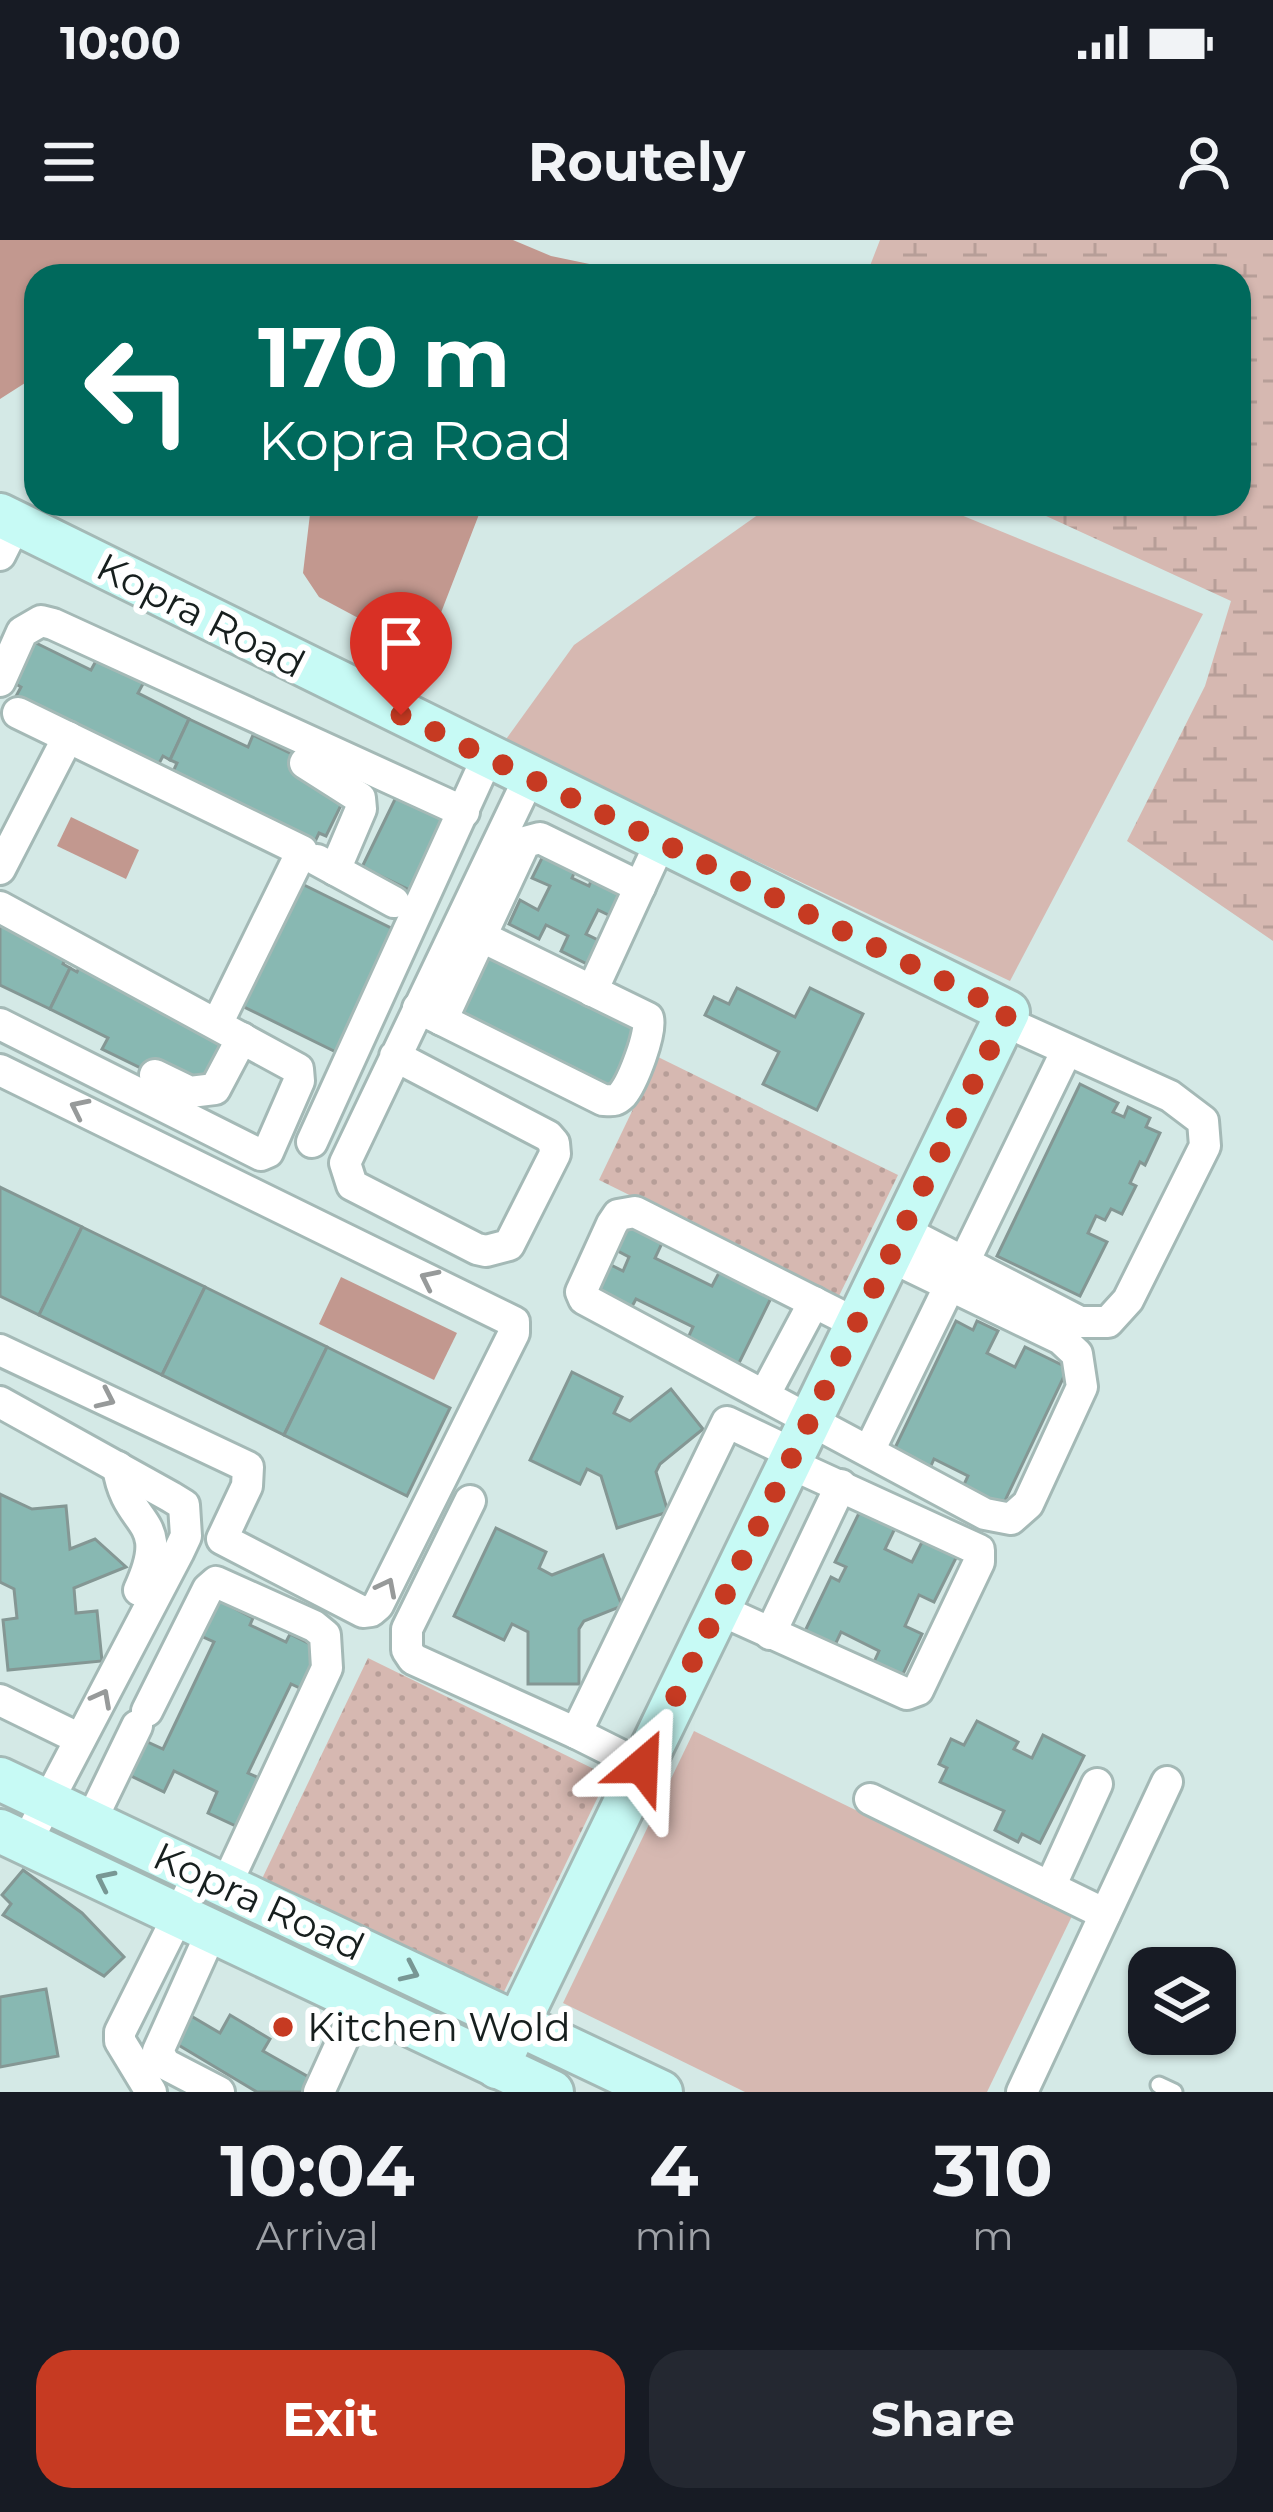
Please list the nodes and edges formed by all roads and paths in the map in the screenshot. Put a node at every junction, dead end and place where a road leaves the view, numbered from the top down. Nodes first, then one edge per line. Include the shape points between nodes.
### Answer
1 (5, 531) edge
2 (0, 681) edge
3 (17, 713) dead end
4 (68, 737) junction
5 (487, 758) junction
6 (305, 763) dead end
7 (530, 776) junction
8 (460, 821) junction
9 (661, 841) junction
10 (302, 851) junction
11 (0, 869) edge
12 (335, 870) junction
13 (640, 887) junction
14 (394, 902) dead end
15 (0, 907) edge
16 (480, 936) junction
17 (592, 991) junction
18 (424, 1015) junction
19 (1004, 1021) junction
20 (0, 1024) edge
21 (230, 1031) junction
22 (1067, 1049) junction
23 (395, 1056) junction
24 (0, 1070) edge
25 (155, 1075) dead end
26 (312, 1142) dead end
27 (896, 1243) junction
28 (957, 1274) junction
29 (814, 1302) junction
30 (857, 1324) junction
31 (0, 1350) edge
32 (765, 1394) junction
33 (0, 1402) edge
34 (798, 1445) junction
35 (869, 1450) junction
36 (118, 1467) junction
37 (841, 1486) junction
38 (470, 1502) dead end
39 (718, 1609) junction
40 (770, 1634) junction
41 (116, 1639) dead end
42 (0, 1700) edge
43 (576, 1733) junction
44 (80, 1739) junction
45 (642, 1766) junction
46 (0, 1779) edge
47 (1167, 1782) dead end
48 (1097, 1784) dead end
49 (870, 1799) dead end
50 (48, 1802) junction
51 (91, 1821) junction
52 (13, 1837) edge
53 (213, 1879) junction
54 (1050, 1887) junction
55 (1105, 1914) junction
56 (195, 1923) junction
57 (359, 2002) junction
58 (517, 2024) junction
59 (492, 2079) edge
60 (151, 2092) edge
61 (218, 2092) edge
62 (319, 2092) edge
63 (552, 2092) edge
64 (661, 2092) edge
65 (1022, 2092) edge

1 - 5 street, Kopra Road
2 - 8 street via 22,632 52,624
3 - 4 street
4 - 10 street
4 - 11 street
5 - 7 street, Kopra Road
5 - 8 street
6 - 12 street via 359,798
7 - 9 street, Kopra Road
7 - 18 street
8 - 26 street
9 - 13 street
9 - 19 street, Kopra Road via 1008,1012
10 - 12 street
10 - 21 street
12 - 14 street
13 - 16 street via 532,839
13 - 17 street
15 - 21 street
16 - 17 street
16 - 18 street
17 - 18 street via 652,1024 612,1101
18 - 23 street
19 - 22 street
19 - 27 street
20 - 21 street via 261,1155 296,1091 298,1069
21 - 25 street via 215,1089 190,1092
22 - 28 street
22 - 28 street via 1170,1096 1203,1121 1205,1146 1128,1300 1108,1322 1080,1322
23 - 23 street via 345,1163 352,1185 477,1249 509,1245 554,1143
31 -> 24 street via 248,1468 248,1486 222,1539 363,1612 378,1605 514,1334 514,1322
27 - 28 street
27 - 30 street
28 - 35 street
28 - 35 street via 1077,1354 1082,1388 1028,1504 1011,1519 985,1514
29 - 30 street
29 - 32 street
29 - 32 street via 635,1212 618,1214 612,1224 582,1287 584,1299
30 - 34 street
32 - 34 street
33 - 36 street
34 - 35 street
34 - 37 street
34 - 39 street
34 - 43 street via 722,1419
36 - 41 street via 121,1489 154,1543
44 -> 36 street via 185,1536 184,1505
37 - 40 street
37 - 40 street via 979,1550 919,1690 907,1694
38 - 43 street via 407,1629 406,1650
39 - 40 street
39 - 45 street
42 - 44 street
43 - 45 street
44 - 50 street
45 - 58 street
46 - 50 street, Kopra Road
47 - 55 street
48 - 54 street
49 - 54 street
50 - 51 street, Kopra Road
50 - 52 street
51 - 53 street, Kopra Road
51 - 53 street via 211,1584 226,1585 325,1635 327,1668
56 -> 52 street, Kopra Road
53 - 56 street
53 -> 58 street, Kopra Road
54 - 55 street
55 - 65 street
56 - 57 street, Kopra Road
56 - 60 street via 120,2032
56 - 61 street via 158,2051 165,2064
57 - 59 street, Kopra Road
57 - 62 street
58 - 59 street
58 - 64 street, Kopra Road
59 - 63 street, Kopra Road

